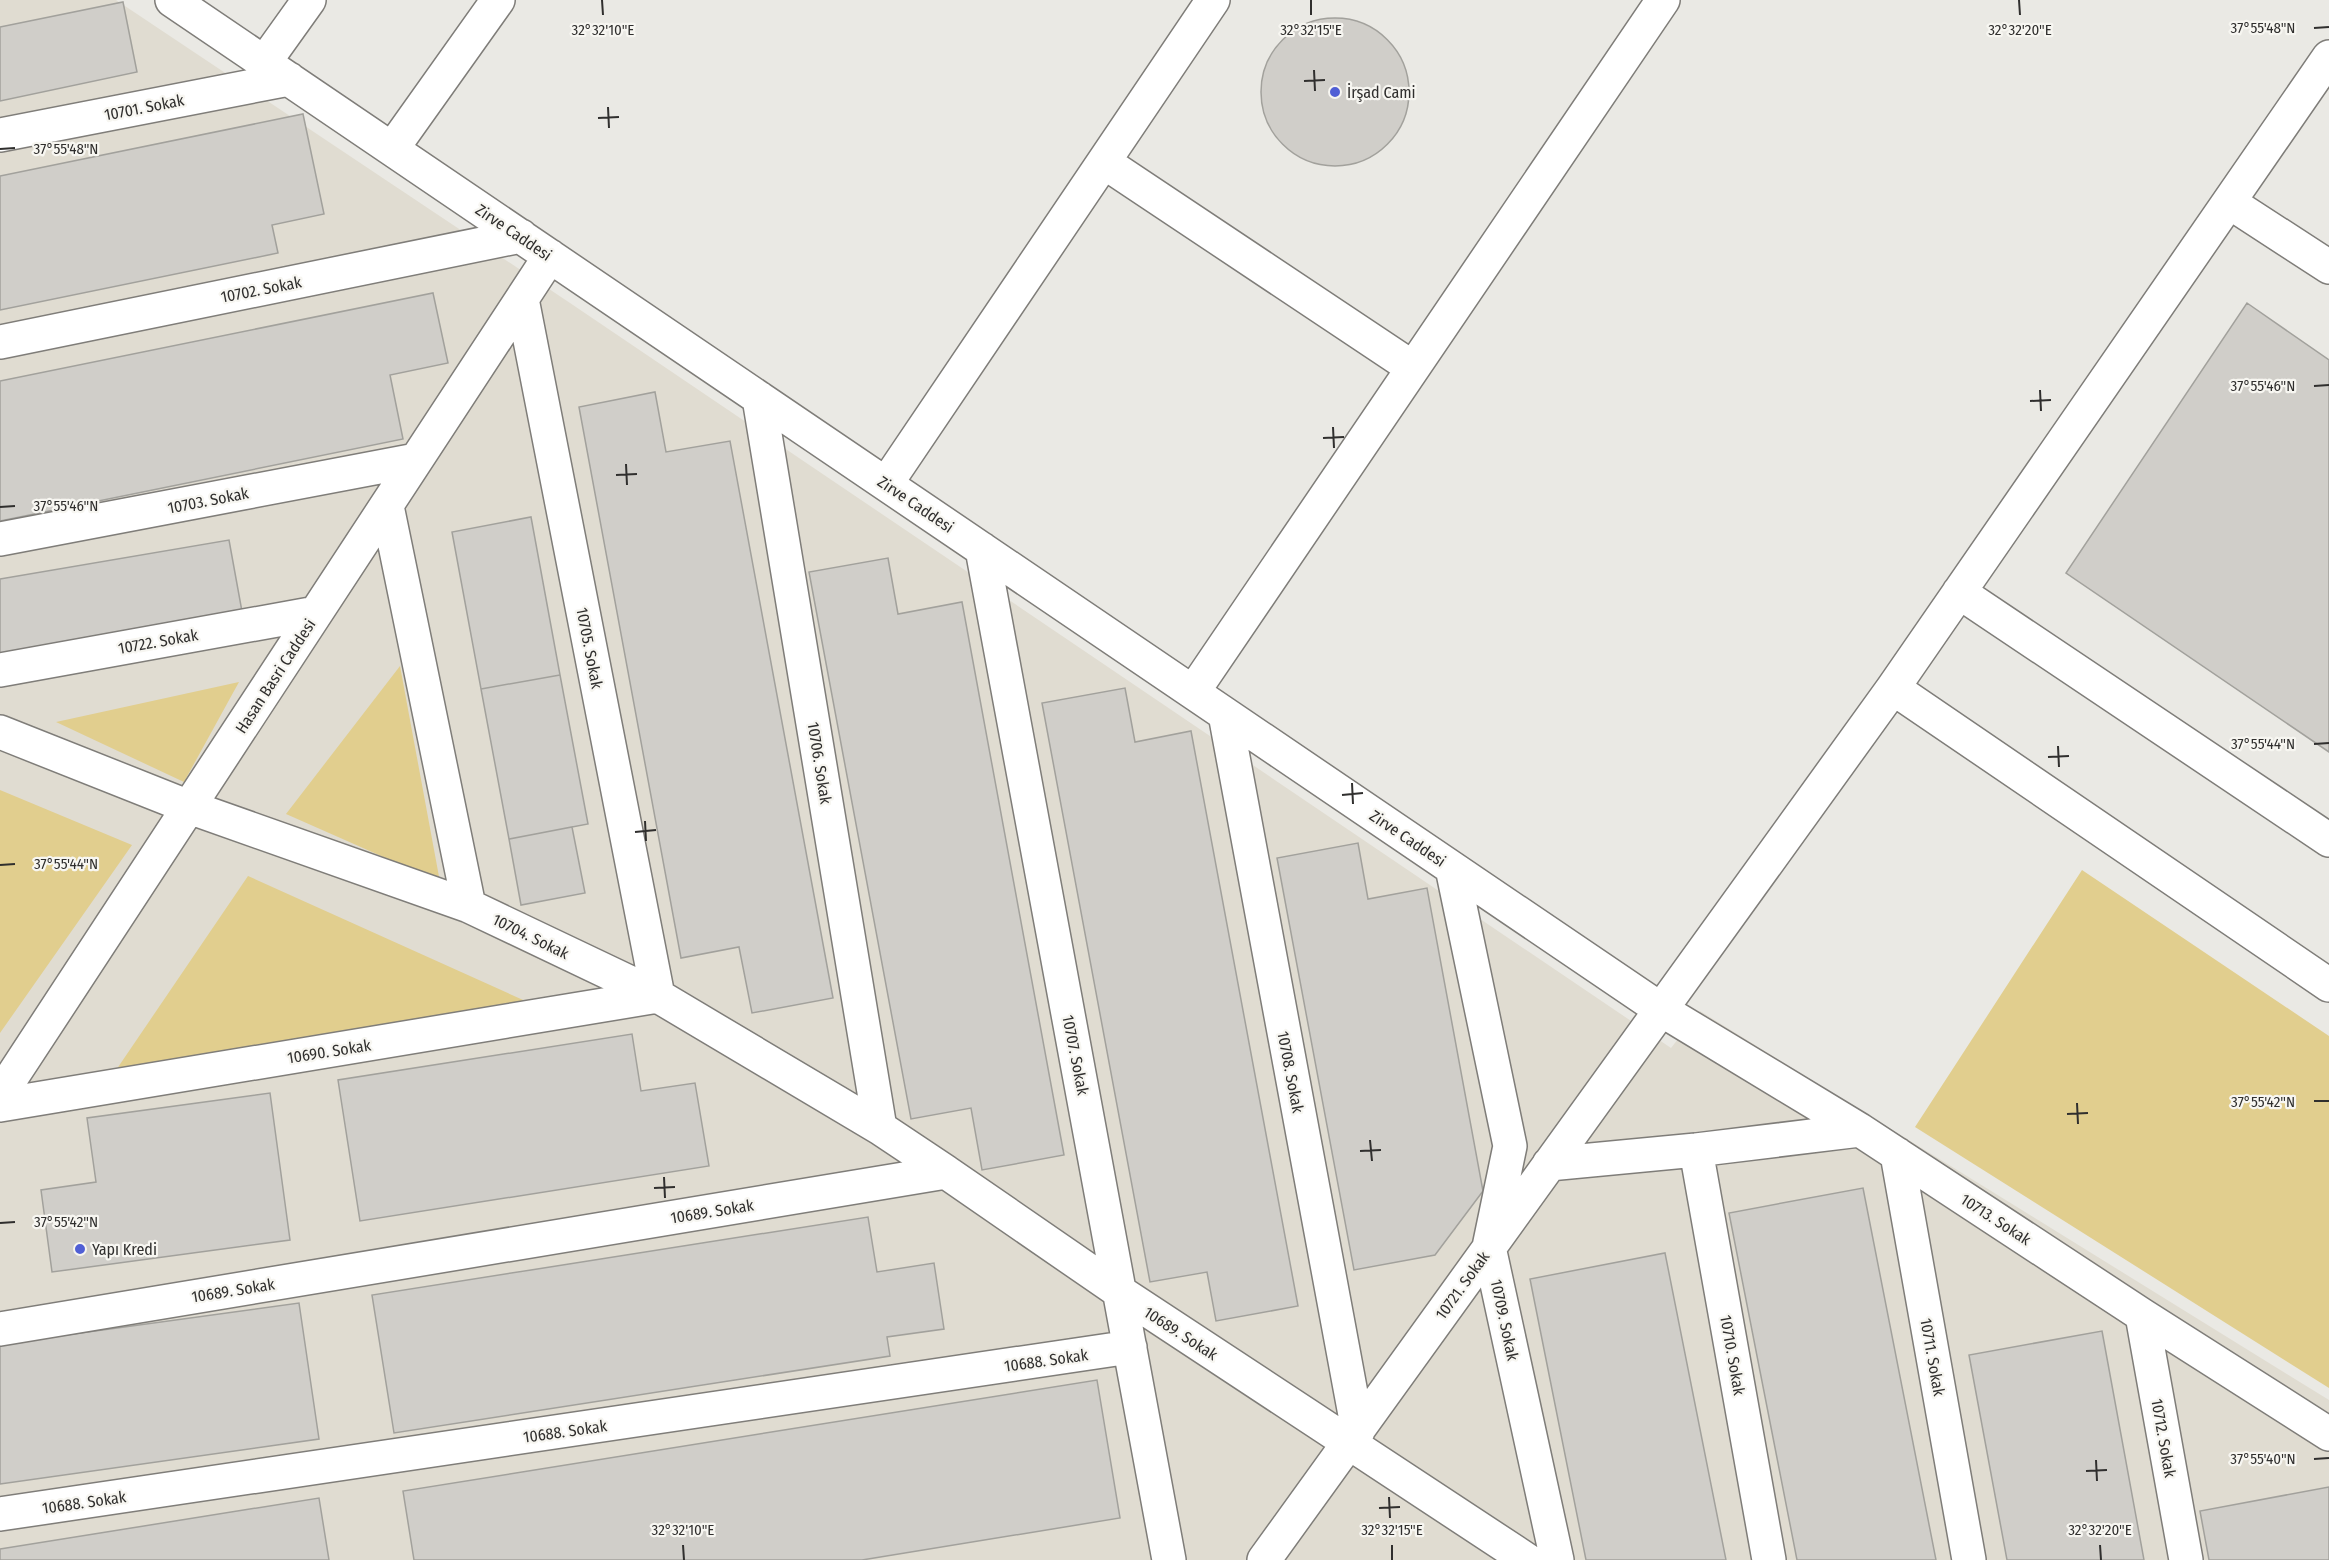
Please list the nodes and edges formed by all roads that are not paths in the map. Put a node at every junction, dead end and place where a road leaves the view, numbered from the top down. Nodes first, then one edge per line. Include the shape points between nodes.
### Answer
1 (172, 0) edge
2 (309, 0) edge
3 (498, 0) edge
4 (1213, 0) edge
5 (1663, 0) edge
6 (2329, 57) edge
7 (277, 71) junction
8 (0, 135) edge
9 (392, 149) junction
10 (1104, 162) junction
11 (2229, 202) junction
12 (521, 237) junction
13 (550, 256) junction
14 (2329, 267) edge
15 (522, 299) junction
16 (0, 342) edge
17 (1413, 368) junction
18 (759, 398) junction
19 (416, 460) junction
20 (886, 484) junction
21 (387, 506) junction
22 (0, 539) edge
23 (982, 549) junction
24 (1959, 592) junction
25 (316, 613) junction
26 (0, 670) edge
27 (1893, 688) junction
28 (1193, 692) junction
29 (1225, 714) junction
30 (0, 732) edge
31 (189, 807) junction
32 (2329, 840) edge
33 (1452, 868) junction
34 (469, 906) junction
35 (2329, 985) edge
36 (658, 996) junction
37 (1660, 1009) junction
38 (0, 1095) edge
39 (0, 1105) edge
40 (880, 1128) junction
41 (1860, 1130) junction
42 (1696, 1150) junction
43 (1897, 1154) junction
44 (1549, 1164) junction
45 (946, 1172) junction
46 (1489, 1247) junction
47 (1120, 1292) junction
48 (2142, 1316) junction
49 (0, 1329) edge
50 (1130, 1347) junction
51 (2329, 1434) edge
52 (1353, 1437) junction
53 (0, 1514) edge
54 (1163, 1559) edge
55 (1264, 1560) edge
56 (1527, 1560) edge
57 (1557, 1560) edge
58 (1769, 1560) edge
59 (1969, 1560) edge
60 (2187, 1560) edge

1 - 7 street, Zirve Caddesi
2 - 7 street
3 - 9 street
4 - 10 street
5 - 17 street
6 - 11 street, 10721. Sokak
7 - 8 street, 10701. Sokak
7 - 9 street, Zirve Caddesi
9 - 12 street, Zirve Caddesi
10 - 17 street
10 - 20 street
11 - 14 street
11 - 24 street, 10721. Sokak
12 - 13 street, Zirve Caddesi
12 - 16 street, 10702. Sokak
13 - 15 street, Hasan Basri Caddesi
13 - 18 street, Zirve Caddesi
15 - 19 street, Hasan Basri Caddesi
15 - 36 street, 10705. Sokak
17 - 28 street
18 - 20 street, Zirve Caddesi
18 - 40 street, 10706. Sokak
19 - 21 street, Hasan Basri Caddesi
19 - 22 street, 10703. Sokak
20 - 23 street, Zirve Caddesi
21 - 25 street, Hasan Basri Caddesi
21 - 34 street
23 - 28 street, Zirve Caddesi
23 - 47 street, 10707. Sokak
24 - 27 street, 10721. Sokak
24 - 32 street
25 - 26 street, 10722. Sokak
25 - 31 street, Hasan Basri Caddesi
27 - 35 street
27 - 37 street, 10721. Sokak
28 - 29 street, Zirve Caddesi
29 - 33 street, Zirve Caddesi
29 - 52 street, 10708. Sokak
30 - 31 street, 10704. Sokak
31 - 34 street, 10704. Sokak
31 - 38 street, Hasan Basri Caddesi
33 - 37 street, Zirve Caddesi
33 - 46 street, 10709. Sokak via 1510,1146
34 - 36 street, 10704. Sokak
36 - 39 street, 10690. Sokak
36 - 40 street, 10704. Sokak
37 - 41 street, 10713. Sokak
37 - 44 street, 10721. Sokak
40 - 45 street, 10704. Sokak
41 - 42 street
41 - 43 street, 10713. Sokak
42 - 44 street
42 - 58 street, 10710. Sokak
43 - 48 street, 10713. Sokak
43 - 59 street, 10711. Sokak
44 - 46 street, 10721. Sokak
45 - 47 street, 10689. Sokak
45 - 49 street, 10689. Sokak
46 - 52 street, 10721. Sokak
46 - 57 street, 10709. Sokak
47 - 50 street, 10707. Sokak
47 - 52 street, 10689. Sokak
48 - 51 street, 10713. Sokak
48 - 60 street, 10712. Sokak
50 - 53 street, 10688. Sokak
50 - 54 street, 10707. Sokak
52 - 55 street, 10721. Sokak
52 - 56 street, 10689. Sokak

